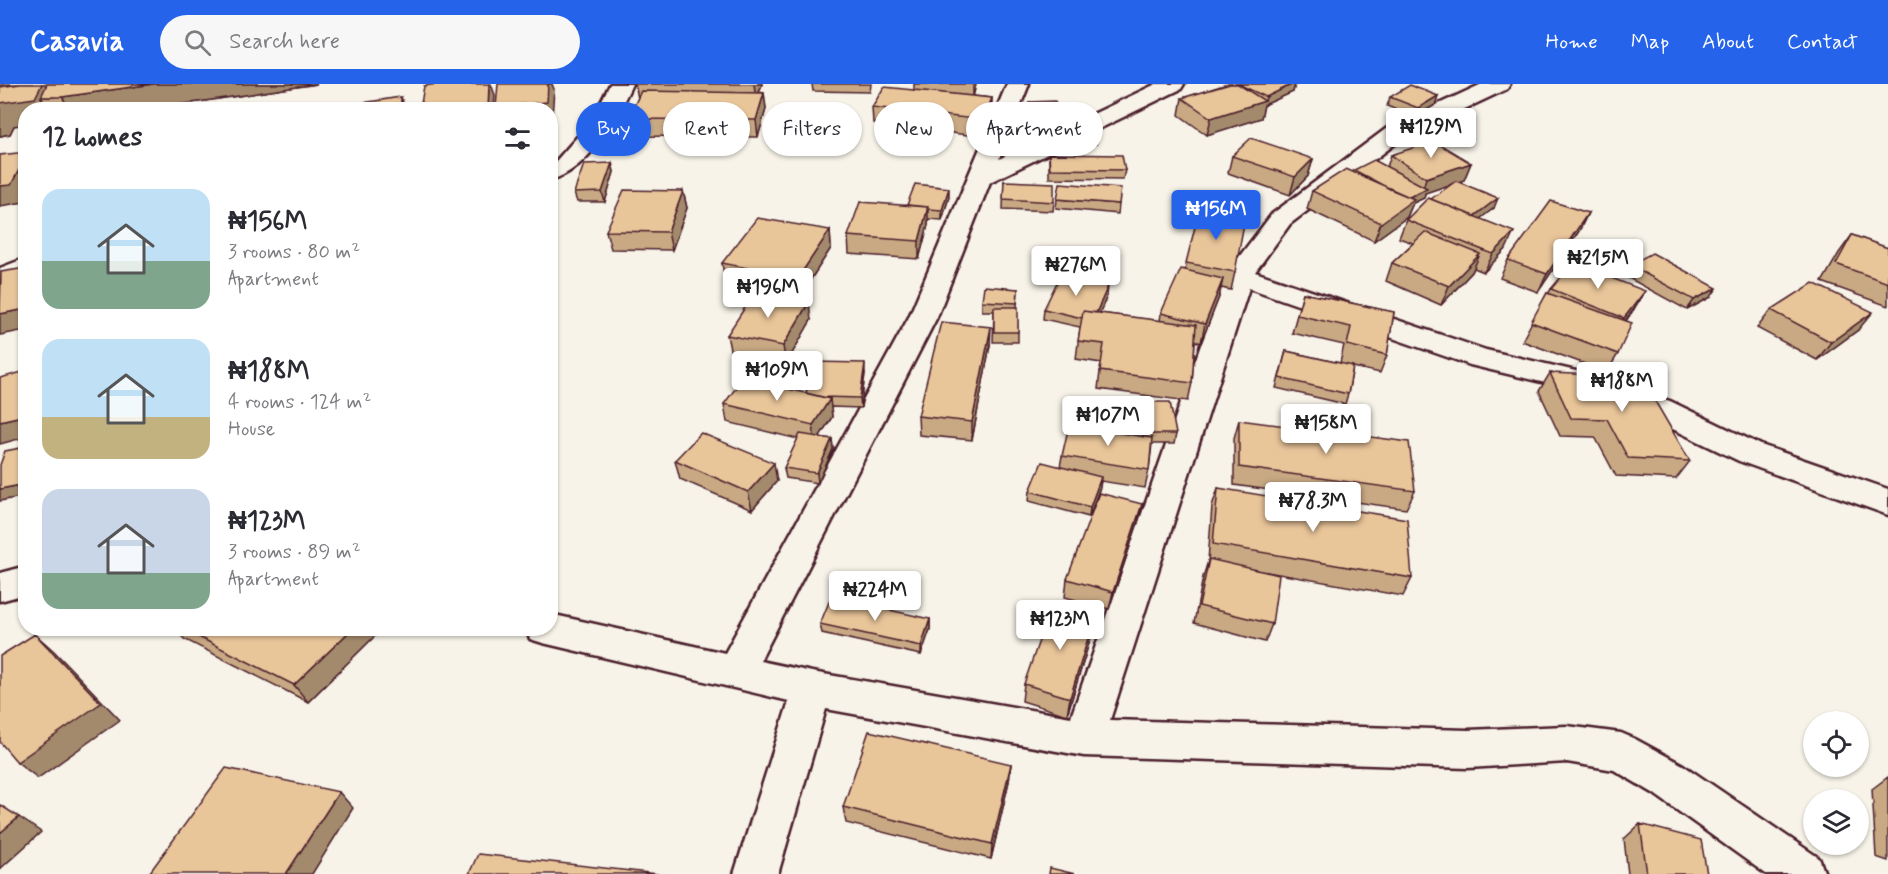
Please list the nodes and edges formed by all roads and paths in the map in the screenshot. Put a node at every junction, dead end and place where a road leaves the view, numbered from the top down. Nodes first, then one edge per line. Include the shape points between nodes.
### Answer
1 (621, 84) edge
2 (1018, 84) edge
3 (1173, 84) edge
4 (1498, 84) edge
5 (558, 169) edge
6 (979, 178) junction
7 (18, 270) edge
8 (1239, 276) junction
9 (0, 278) edge
10 (1888, 502) edge
11 (18, 582) edge
12 (0, 587) edge
13 (558, 632) edge
14 (735, 673) junction
15 (812, 688) junction
16 (1084, 738) junction
17 (756, 874) edge
18 (1803, 874) edge

1 - 5 street via 602,123
2 - 6 street
3 - 6 street
4 - 8 street via 1395,133 1281,219
6 - 14 street via 923,317
7 - 9 street
8 - 10 street via 1480,358 1582,382 1659,409 1750,453
8 - 16 street
11 - 12 street
13 - 14 street
14 - 15 street
15 - 16 street
15 - 17 street
16 - 18 street via 1468,749 1567,744 1621,752 1668,779

